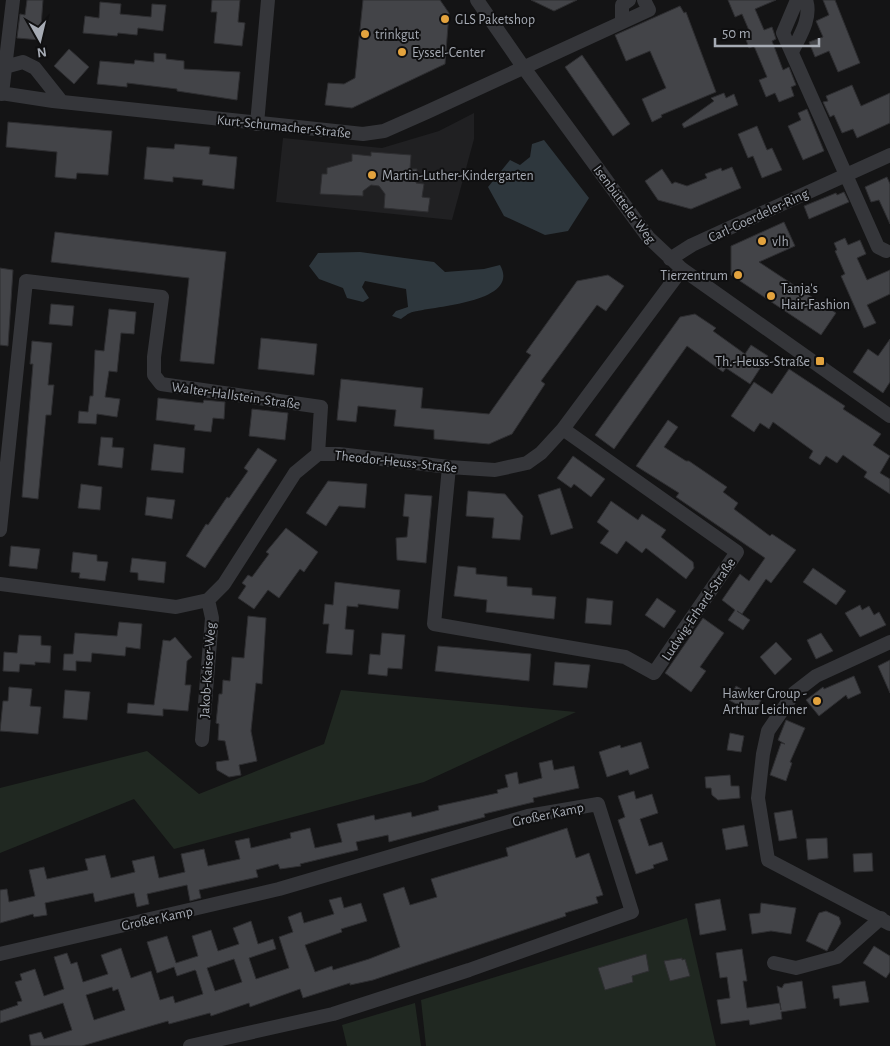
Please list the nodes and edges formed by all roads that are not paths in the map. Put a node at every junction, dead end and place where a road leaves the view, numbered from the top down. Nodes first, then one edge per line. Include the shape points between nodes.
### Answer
1 (13, 0) edge
2 (268, 0) edge
3 (477, 0) edge
4 (630, 0) edge
5 (644, 0) edge
6 (797, 0) edge
7 (806, 0) edge
8 (622, 22) junction
9 (793, 50) junction
10 (5, 67) junction
11 (524, 68) junction
12 (1, 94) edge
13 (62, 102) junction
14 (258, 124) junction
15 (890, 155) edge
16 (847, 174) junction
17 (886, 251) dead end
18 (670, 259) junction
19 (682, 269) junction
20 (890, 416) edge
21 (562, 430) junction
22 (318, 454) junction
23 (449, 467) junction
24 (0, 530) edge
25 (0, 584) edge
26 (208, 600) junction
27 (890, 642) edge
28 (202, 740) dead end
29 (885, 921) edge
30 (0, 954) edge
31 (774, 963) dead end
32 (190, 1046) edge

1 - 10 street
2 - 14 street
3 - 11 street, Isenbütteler Weg
4 - 8 street via 622,5
5 - 8 street, Kurt-Schumacher-Straße via 649,10
6 - 9 street via 783,32
7 - 9 street via 805,25
8 - 11 street, Kurt-Schumacher-Straße
9 - 16 street
10 - 12 street
10 - 13 street via 23,62 35,68
11 - 14 street, Kurt-Schumacher-Straße via 384,130 363,134
11 - 18 street, Isenbütteler Weg via 648,238
12 - 13 street, Kurt-Schumacher-Straße
13 - 14 street, Kurt-Schumacher-Straße
15 - 16 street, Carl-Goerdeler-Ring
16 - 17 street via 878,247
16 - 18 street, Carl-Goerdeler-Ring via 692,245
18 - 19 street, Isenbütteler Weg
19 - 20 street, Isenbütteler Weg
19 - 21 street, Theodor-Heuss-Straße
21 - 23 street, Theodor-Heuss-Straße via 527,463 495,470
21 - 23 street, Ludwig-Erhard-Straße via 737,552 654,674 625,657 434,624
22 - 23 street, Theodor-Heuss-Straße
22 - 24 street, Walter-Hallstein-Straße via 321,407 162,384 154,374 162,297 26,281
22 - 26 street, Theodor-Heuss-Straße via 296,473 224,584
25 - 26 street via 176,607
26 - 28 street, Jakob-Kaiser-Weg via 212,618
27 - 29 street via 816,676 794,693 768,731 758,798 768,860
29 - 31 street via 837,957 796,968
30 - 32 street, Großer Kamp via 279,889 528,816 598,804 632,912 333,1014

